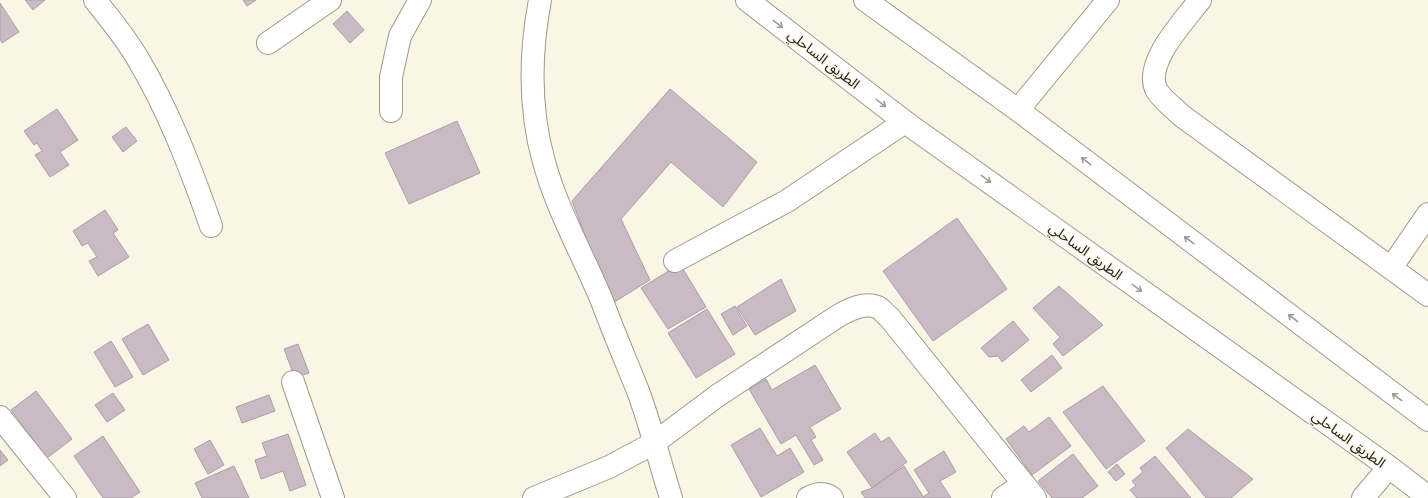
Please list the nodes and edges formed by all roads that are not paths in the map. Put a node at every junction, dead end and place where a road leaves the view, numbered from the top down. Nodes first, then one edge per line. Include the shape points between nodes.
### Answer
1 (95, 0) edge
2 (330, 0) edge
3 (420, 0) edge
4 (540, 0) edge
5 (747, 0) edge
6 (865, 0) edge
7 (1108, 0) edge
8 (1200, 0) edge
9 (268, 43) dead end
10 (1018, 110) junction
11 (391, 111) dead end
12 (905, 122) junction
13 (1428, 214) edge
14 (211, 226) dead end
15 (675, 261) dead end
16 (1391, 268) junction
17 (1428, 295) edge
18 (293, 382) dead end
19 (0, 417) edge
20 (1428, 420) edge
21 (654, 443) junction
22 (1389, 467) junction
23 (1029, 491) edge
24 (1428, 497) edge
25 (65, 498) edge
26 (333, 498) edge
27 (534, 498) edge
28 (671, 498) edge
29 (808, 498) edge
30 (832, 498) edge
31 (1003, 498) edge
32 (1363, 498) edge

1 - 14 main road via 138,59 154,88 193,174
2 - 9 main road
3 - 11 main road via 400,36 391,77
4 - 21 main road via 533,53 532,89 536,128 544,162 638,392
5 -> 12 main road, الطريق الساحلي
6 - 10 main road
7 - 10 main road
8 - 16 main road via 1165,46 1158,60 1153,76 1156,89 1182,116
20 -> 10 main road
12 - 15 main road via 787,201
12 -> 22 main road, الطريق الساحلي
13 - 16 main road
16 - 17 main road
18 - 26 main road
19 - 25 main road
21 - 23 main road via 717,396 838,316 866,305 878,307 889,317
21 - 27 main road via 614,464
21 - 28 main road
22 - 24 main road, الطريق الساحلي
22 - 32 main road
23 - 31 main road
29 - 30 main road via 826,494

